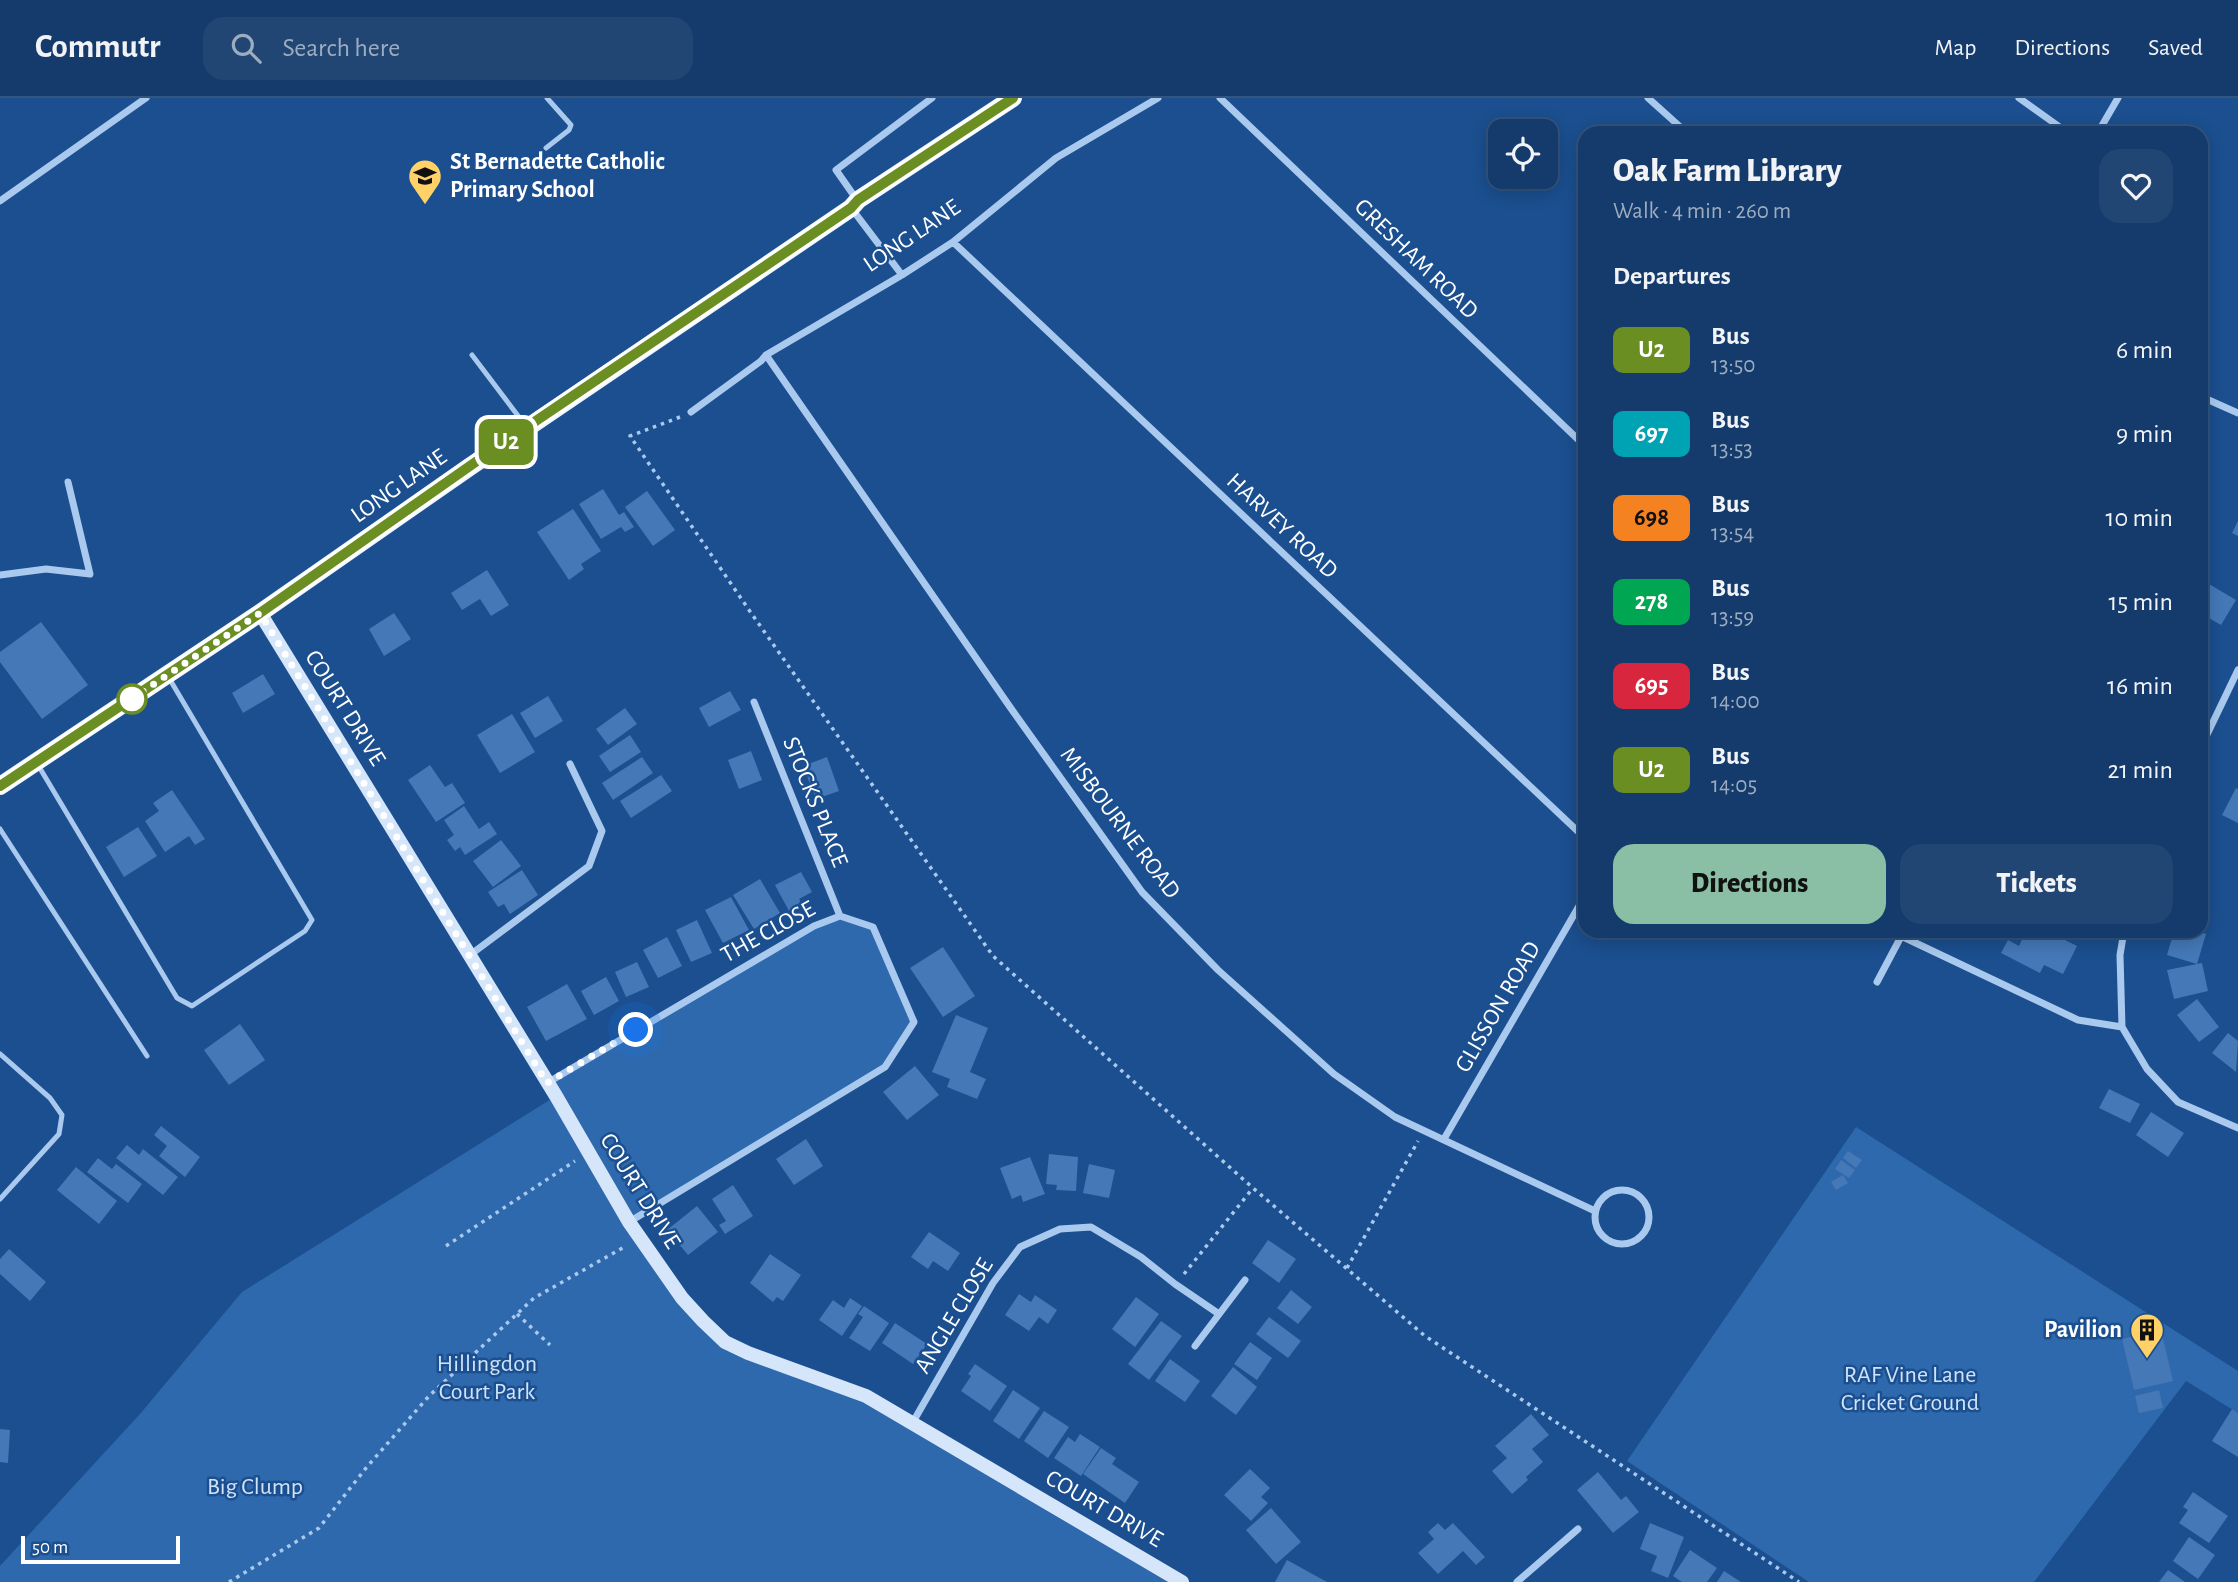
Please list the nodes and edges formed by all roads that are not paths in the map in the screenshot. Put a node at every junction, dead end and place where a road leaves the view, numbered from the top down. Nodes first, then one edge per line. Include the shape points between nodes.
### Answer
1 (146, 98) edge
2 (547, 98) edge
3 (932, 98) edge
4 (1013, 98) edge
5 (1158, 98) edge
6 (1220, 98) edge
7 (1648, 98) edge
8 (2019, 98) edge
9 (2118, 98) edge
10 (1679, 126) edge
11 (2058, 126) edge
12 (2101, 126) edge
13 (546, 148) dead end
14 (0, 201) edge
15 (854, 204) junction
16 (953, 242) junction
17 (902, 275) junction
18 (472, 355) dead end
19 (766, 355) junction
20 (2208, 400) edge
21 (691, 412) road end
22 (2238, 413) edge
23 (527, 428) junction
24 (1578, 439) edge
25 (68, 482) dead end
26 (0, 575) edge
27 (260, 613) junction
28 (2238, 670) edge
29 (167, 675) junction
30 (754, 702) dead end
31 (2208, 732) edge
32 (37, 763) junction
33 (570, 764) dead end
34 (0, 786) edge
35 (0, 829) edge
36 (1578, 831) edge
37 (1578, 908) edge
38 (840, 916) junction
39 (1901, 938) edge
40 (1911, 938) edge
41 (2123, 938) edge
42 (470, 955) junction
43 (1877, 982) dead end
44 (2122, 1027) junction
45 (0, 1054) edge
46 (147, 1056) dead end
47 (547, 1083) junction
48 (2238, 1128) edge
49 (1444, 1139) junction
50 (0, 1199) edge
51 (1595, 1212) junction
52 (629, 1222) junction
53 (1245, 1280) dead end
54 (1219, 1314) junction
55 (1195, 1346) dead end
56 (913, 1422) junction
57 (1578, 1529) dead end
58 (1182, 1582) edge
59 (1517, 1582) edge

1 - 14 street
2 - 13 lane via 571,125
3 - 15 street via 835,170
4 - 15 main road, LONG LANE
5 - 16 street, LONG LANE via 1056,158
6 - 24 street, GRESHAM ROAD
7 - 10 street
8 - 11 street
9 - 12 street
15 - 17 street
15 - 23 main road, LONG LANE
16 - 17 street, LONG LANE
16 - 36 street, HARVEY ROAD
17 - 19 street, LONG LANE
18 - 23 lane
19 - 21 street, LONG LANE
19 - 49 street, MISBOURNE ROAD via 1142,892 1218,970 1334,1074 1395,1117
20 - 22 street
23 - 27 main road, LONG LANE
25 - 26 street via 90,574 46,569
27 - 29 main road, LONG LANE
27 - 42 street, COURT DRIVE
28 - 31 street
29 - 32 main road, LONG LANE
29 - 32 lane via 312,920 305,931 192,1006 177,998
30 - 38 street, STOCKS PLACE
32 - 34 main road, LONG LANE
33 - 42 street via 602,831 589,866
35 - 46 lane
37 - 49 street, GLISSON ROAD
38 - 47 street, THE CLOSE via 814,926
38 - 52 street, THE CLOSE via 873,927 914,1022 885,1067
39 - 43 street
40 - 44 street via 2078,1020
41 - 44 street
42 - 47 street, COURT DRIVE
44 - 48 street via 2147,1069 2178,1101
45 - 50 lane via 50,1098 62,1115 59,1134
47 - 52 street, COURT DRIVE
49 - 51 street, MISBOURNE ROAD
51 - 51 street via 1598,1230 1611,1241 1630,1243 1647,1227 1647,1205 1630,1191 1609,1193
52 - 56 street, COURT DRIVE via 682,1298 726,1342 866,1396
53 - 54 street
54 - 55 street
54 - 56 street, ANGLE CLOSE via 1091,1227 1060,1229 1020,1247 993,1283
56 - 58 street, COURT DRIVE
57 - 59 street

